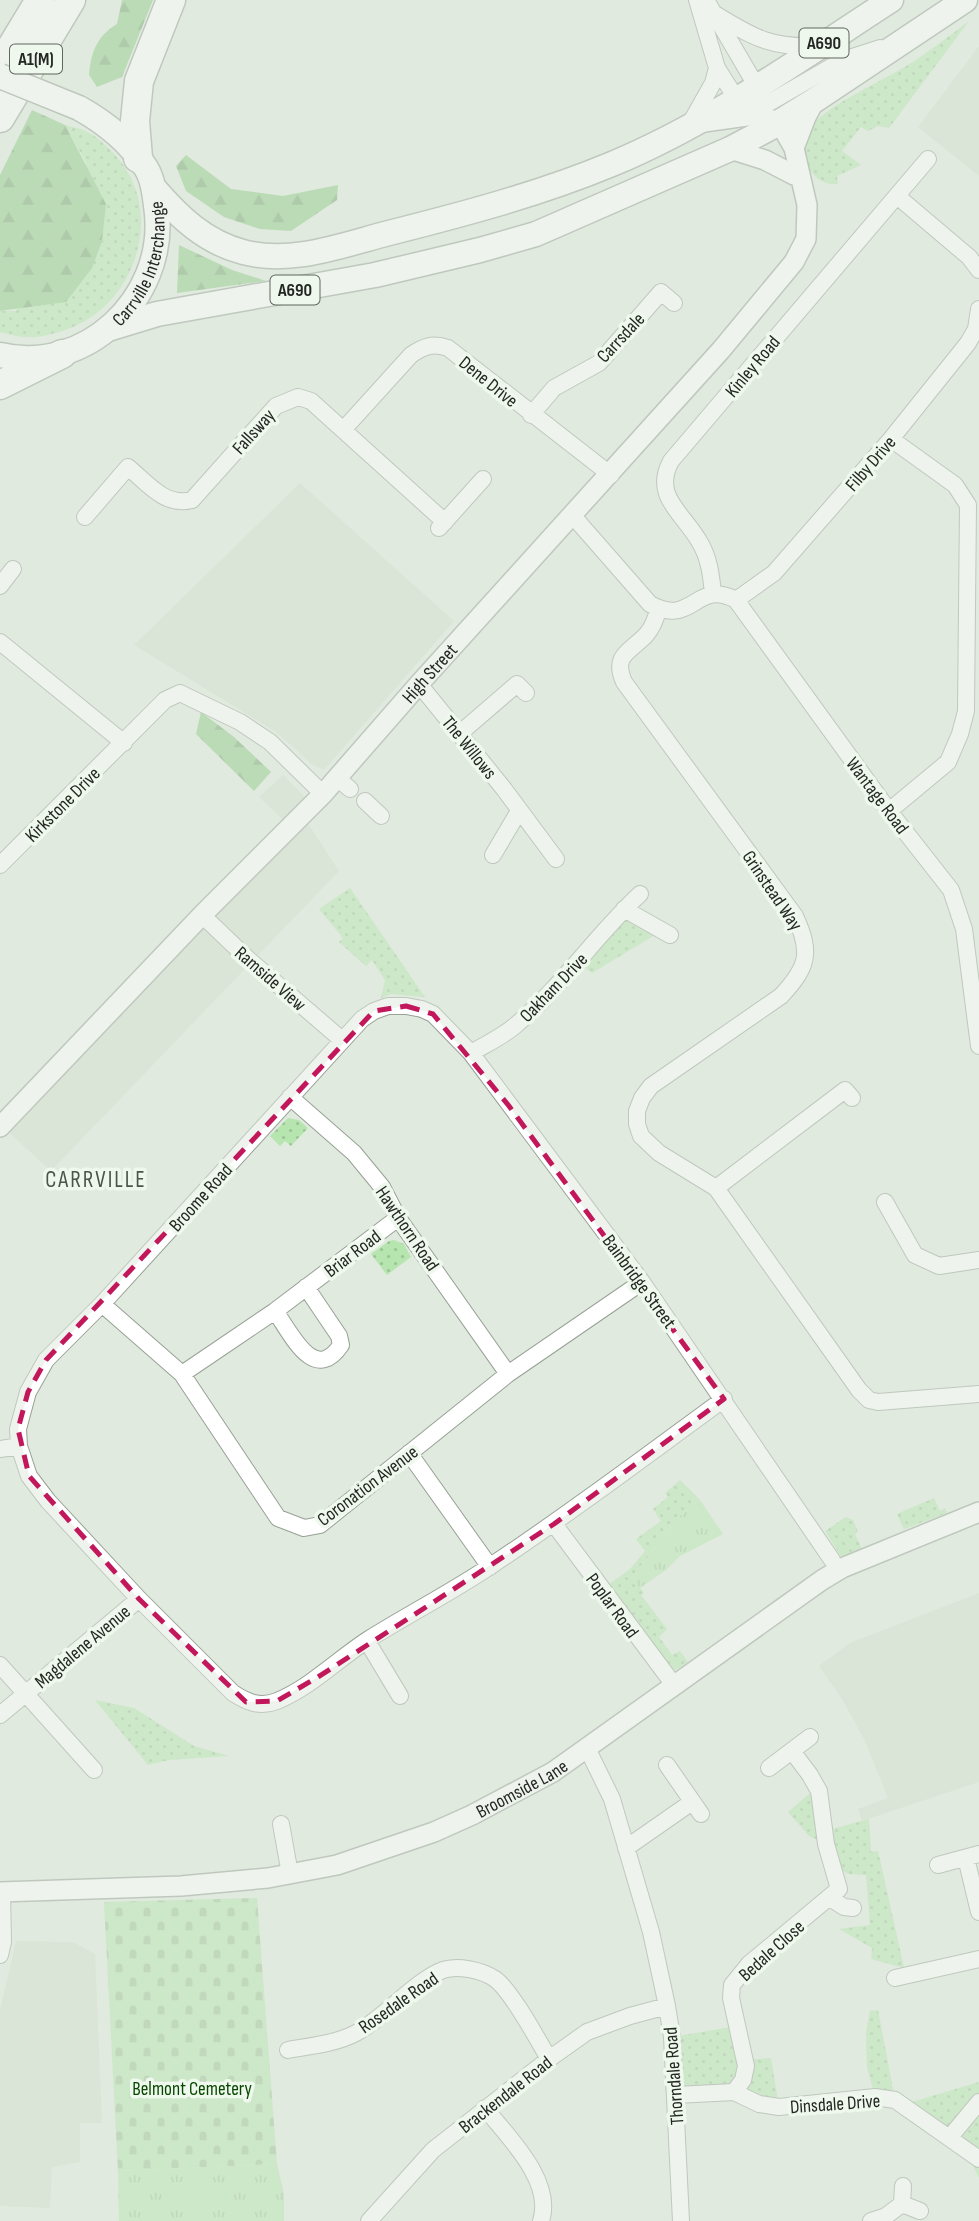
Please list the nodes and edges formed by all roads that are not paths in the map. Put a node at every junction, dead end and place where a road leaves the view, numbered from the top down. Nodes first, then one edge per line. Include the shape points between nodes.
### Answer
1 (40, 0) edge
2 (71, 0) edge
3 (171, 0) edge
4 (697, 0) edge
5 (891, 0) edge
6 (965, 0) edge
7 (710, 6) edge
8 (909, 39) junction
9 (819, 46) junction
10 (0, 66) edge
11 (717, 68) junction
12 (0, 76) edge
13 (816, 100) junction
14 (760, 109) junction
15 (0, 118) edge
16 (690, 125) junction
17 (794, 148) junction
18 (730, 149) junction
19 (138, 159) junction
20 (928, 159) dead end
21 (799, 183) junction
22 (154, 188) junction
23 (897, 196) junction
24 (979, 270) edge
25 (674, 303) dead end
26 (979, 309) edge
27 (111, 328) junction
28 (62, 354) junction
29 (0, 355) edge
30 (0, 385) edge
31 (531, 415) junction
32 (343, 430) junction
33 (891, 439) junction
34 (611, 475) junction
35 (483, 480) dead end
36 (573, 516) junction
37 (85, 517) dead end
38 (13, 569) dead end
39 (0, 586) edge
40 (707, 596) junction
41 (736, 600) junction
42 (658, 609) junction
43 (0, 642) edge
44 (419, 684) junction
45 (526, 693) dead end
46 (459, 734) junction
47 (124, 743) junction
48 (323, 794) junction
49 (365, 801) dead end
50 (520, 811) junction
51 (889, 811) junction
52 (381, 816) dead end
53 (494, 855) dead end
54 (556, 859) dead end
55 (0, 865) edge
56 (640, 894) dead end
57 (624, 909) junction
58 (202, 915) junction
59 (670, 935) dead end
60 (433, 1014) joint
61 (342, 1040) junction
62 (979, 1046) edge
63 (471, 1054) junction
64 (290, 1097) junction
65 (852, 1098) dead end
66 (0, 1127) edge
67 (716, 1188) junction
68 (885, 1202) dead end
69 (398, 1218) junction
70 (979, 1260) edge
71 (642, 1282) junction
72 (306, 1287) junction
73 (102, 1304) junction
74 (275, 1311) junction
75 (182, 1374) junction
76 (508, 1374) junction
77 (979, 1394) edge
78 (724, 1399) junction
79 (19, 1446) junction
80 (0, 1448) edge
81 (409, 1453) junction
82 (979, 1512) edge
83 (554, 1524) junction
84 (832, 1560) dead end
85 (489, 1567) junction
86 (139, 1599) junction
87 (367, 1641) junction
88 (0, 1665) edge
89 (674, 1685) junction
90 (25, 1693) junction
91 (400, 1697) dead end
92 (0, 1715) edge
93 (810, 1737) dead end
94 (587, 1748) junction
95 (792, 1751) junction
96 (667, 1765) dead end
97 (769, 1768) dead end
98 (94, 1770) dead end
99 (281, 1824) dead end
100 (626, 1848) junction
101 (972, 1856) edge
102 (938, 1865) dead end
103 (290, 1874) junction
104 (1, 1892) edge
105 (835, 1893) junction
106 (853, 1908) dead end
107 (979, 1912) edge
108 (0, 1955) edge
109 (979, 1959) edge
110 (895, 1978) dead end
111 (667, 2006) junction
112 (288, 2050) dead end
113 (549, 2059) junction
114 (734, 2092) junction
115 (676, 2095) junction
116 (979, 2102) edge
117 (485, 2108) junction
118 (950, 2137) junction
119 (979, 2159) edge
120 (903, 2186) dead end
121 (902, 2204) junction
122 (920, 2211) dead end
123 (369, 2221) edge
124 (541, 2221) edge
125 (681, 2221) edge
126 (871, 2221) edge

1 - 10 highway, A1(M)
2 - 15 highway, A1(M)
3 - 19 highway via 139,81
4 - 11 street
5 - 9 highway, A690
6 - 8 highway, A690
7 - 9 street via 757,39 785,46
7 - 14 street
8 - 13 highway, A690
8 - 14 street via 843,60
9 - 14 highway, A690
11 - 14 street
11 - 16 street
12 - 19 highway, Carrville Interchange / A690, bridge via 102,120
13 - 14 highway, A690
13 - 17 street
14 - 16 highway, A690
14 - 17 street, High Street
14 - 18 highway, A690
14 - 21 street
16 - 22 highway, A690 via 614,163 548,188 295,256 256,254 219,243 185,221
17 - 21 street, High Street
18 - 21 street via 765,160
18 - 27 highway, A690 via 536,234 375,275 158,314
19 - 22 highway, Carrville Interchange / A690
20 - 23 street, Kinley Road
21 - 34 street, High Street via 808,213 806,239 794,262
22 - 27 highway, Carrville Interchange / A690 via 158,228 152,266 136,300
23 - 24 street
23 - 40 street, Kinley Road via 665,471 666,495 706,555 711,570
25 - 31 street, Carrsdale via 661,292 598,363 554,388
26 - 33 street, Filby Drive via 968,343
27 - 28 highway, Carrville Interchange / A690
28 - 29 highway, Carrville Interchange / A690 via 36,358
28 - 30 highway
31 - 32 street, Dene Drive via 448,348 431,345 411,355
31 - 34 street, Dene Drive
32 - 35 street, Fallsway via 442,525
32 - 37 street, Fallsway via 311,401 286,400 192,500 167,500 128,467
33 - 41 street, Filby Drive via 774,573
33 - 51 street via 955,485 968,505 965,711 960,734 948,762
34 - 36 street, High Street
36 - 42 street
36 - 44 street, High Street
38 - 39 street
40 - 41 street via 724,593
40 - 42 street via 685,609
41 - 51 street, Wantage Road
42 - 67 street, Grinstead Way via 647,633 624,653 620,662 624,682 795,916 805,937 806,952 798,974 781,996 651,1086 640,1105 640,1136
43 - 47 street
44 - 46 street, The Willows
44 - 48 street, High Street via 343,784
45 - 46 street via 517,684
46 - 50 street, The Willows
47 - 48 street, Kirkstone Drive via 165,700 180,693 270,742
47 - 55 street, Kirkstone Drive
48 - 58 street, High Street
49 - 52 street
50 - 53 street
50 - 54 street, The Willows
51 - 62 street, Wantage Road via 951,890 959,910
56 - 57 street, Oakham Drive
57 - 59 street
57 - 63 street, Oakham Drive via 515,1027
58 - 61 street, Ramside View
58 - 66 street, High Street
60 - 61 street, Broome Road via 388,1006 362,1019
60 - 63 street, Bainbridge Street
61 - 64 street, Broome Road
63 - 71 street, Bainbridge Street
64 - 69 street, Hawthorn Road via 354,1153 382,1187
64 - 73 street, Broome Road
65 - 67 street via 845,1090
67 - 77 street, Grinstead Way via 869,1400
68 - 70 street via 915,1255 939,1266
69 - 72 street, Briar Road
69 - 76 street, Hawthorn Road
71 - 76 street, Coronation Avenue
71 - 78 street, Bainbridge Street
72 - 74 street, Briar Road
72 - 74 street, Briar Road via 339,1336 337,1351 324,1360 307,1356
73 - 75 street, Coronation Avenue
73 - 79 street, Broome Road via 46,1360 29,1392 18,1429
74 - 75 street, Briar Road
75 - 81 street, Coronation Avenue via 278,1518 289,1524 304,1528 320,1525
76 - 81 street, Coronation Avenue
78 - 83 street, Broome Road
78 - 84 street, Bainbridge Street
79 - 80 street
79 - 86 street, Broome Road via 29,1476 48,1501
81 - 85 street
82 - 89 street, Broomside Lane via 842,1568
83 - 85 street, Broome Road
83 - 89 street, Poplar Road
85 - 87 street, Broome Road
86 - 87 street, Broome Road via 233,1693 262,1705 318,1677
86 - 90 street, Magdalene Avenue
87 - 91 street
88 - 90 street
89 - 94 street, Broomside Lane
90 - 92 street, Magdalene Avenue
90 - 98 street, Magdalene Avenue
93 - 95 street
94 - 100 street via 612,1799
94 - 103 street, Broomside Lane via 532,1785 434,1832 337,1865
95 - 97 street
95 - 105 street via 819,1791
96 - 100 street via 697,1808
99 - 103 street
100 - 111 street, Thorndale Road
101 - 102 street
101 - 107 street
103 - 104 street, Broomside Lane via 181,1886
104 - 108 street
105 - 106 street via 845,1907
105 - 114 street, Bedale Close via 749,1964 732,1985 746,2066
109 - 110 street
111 - 113 street, Brackendale Road via 587,2032
111 - 115 street, Thorndale Road
112 - 113 street, Rosedale Road via 354,2034 444,1970 464,1969 496,1980
113 - 117 street, Brackendale Road
114 - 115 street, Dinsdale Drive
114 - 118 street, Dinsdale Drive via 779,2107 875,2096 895,2100
115 - 125 street, Thorndale Road
116 - 118 street
117 - 123 street, Brackendale Road via 433,2150
117 - 124 street via 537,2180 544,2199
118 - 119 street, Dinsdale Drive
120 - 121 street
121 - 122 street
121 - 126 street

